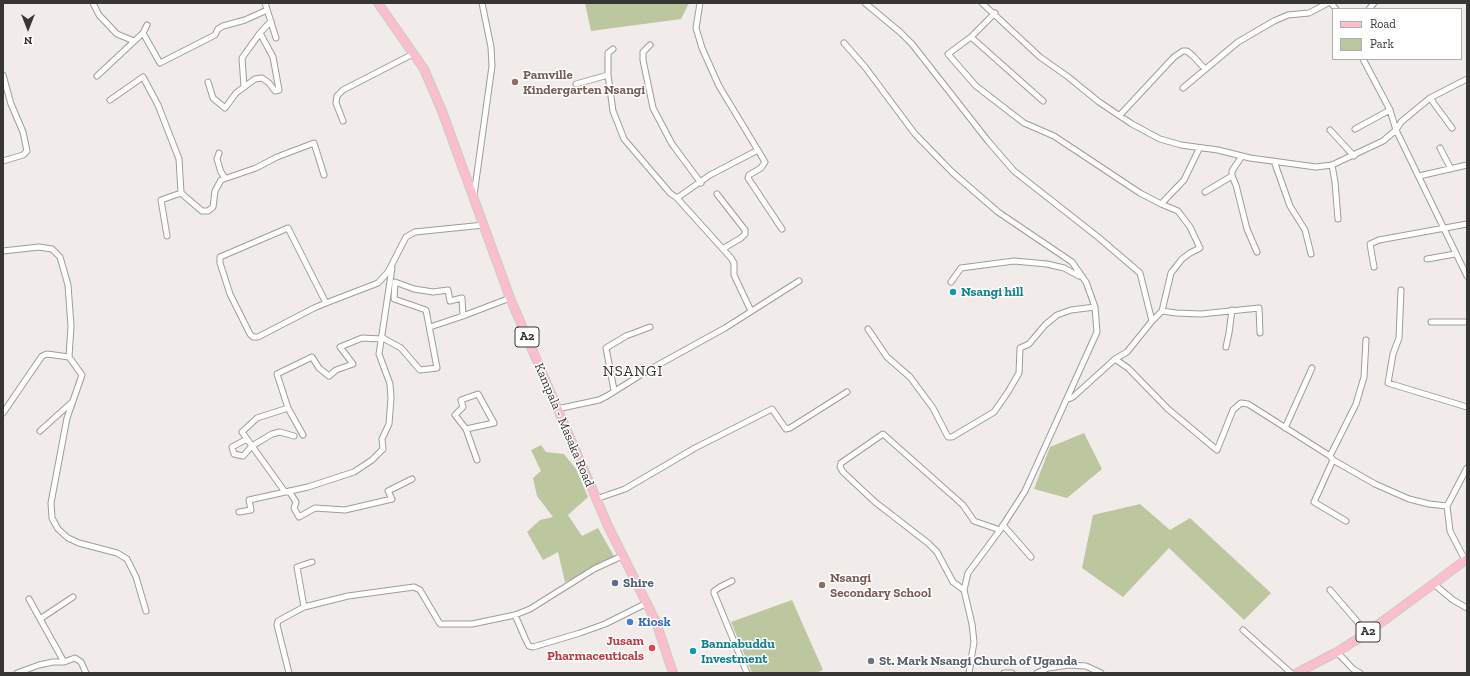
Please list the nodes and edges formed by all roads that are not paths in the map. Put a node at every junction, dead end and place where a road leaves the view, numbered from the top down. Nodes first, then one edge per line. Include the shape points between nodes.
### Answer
1 (93, 3) edge
2 (265, 3) edge
3 (378, 3) edge
4 (482, 3) edge
5 (700, 3) edge
6 (865, 3) edge
7 (982, 3) edge
8 (1328, 3) edge
9 (267, 10) junction
10 (995, 13) junction
11 (271, 22) junction
12 (148, 25) dead end
13 (143, 33) junction
14 (260, 33) junction
15 (971, 37) junction
16 (276, 38) dead end
17 (134, 41) junction
18 (844, 43) dead end
19 (650, 45) dead end
20 (613, 49) dead end
21 (413, 54) junction
22 (1364, 60) edge
23 (1204, 69) junction
24 (3, 75) edge
25 (608, 75) junction
26 (97, 76) dead end
27 (1467, 79) edge
28 (208, 82) dead end
29 (576, 84) dead end
30 (244, 87) junction
31 (1183, 88) dead end
32 (1430, 98) junction
33 (110, 100) dead end
34 (1043, 101) dead end
35 (1390, 110) junction
36 (1120, 115) junction
37 (343, 121) dead end
38 (1452, 128) dead end
39 (1355, 129) dead end
40 (1330, 130) dead end
41 (1396, 130) junction
42 (1440, 148) dead end
43 (1199, 149) junction
44 (758, 150) junction
45 (219, 153) dead end
46 (1242, 156) junction
47 (1354, 156) junction
48 (1274, 160) junction
49 (3, 161) edge
50 (1332, 165) junction
51 (1467, 165) edge
52 (1451, 169) junction
53 (324, 175) dead end
54 (1232, 176) junction
55 (1419, 176) junction
56 (224, 178) junction
57 (701, 183) junction
58 (1205, 192) dead end
59 (181, 193) junction
60 (717, 194) dead end
61 (474, 196) junction
62 (677, 198) junction
63 (1161, 204) junction
64 (1338, 219) dead end
65 (1467, 224) edge
66 (484, 225) junction
67 (1444, 227) junction
68 (782, 229) dead end
69 (168, 236) dead end
70 (724, 248) junction
71 (3, 251) edge
72 (1256, 252) dead end
73 (1311, 254) dead end
74 (1456, 254) junction
75 (1427, 259) dead end
76 (392, 265) junction
77 (1374, 267) dead end
78 (1467, 276) edge
79 (799, 281) dead end
80 (951, 282) dead end
81 (1086, 282) junction
82 (1401, 290) dead end
83 (510, 298) junction
84 (326, 303) junction
85 (1095, 307) junction
86 (1232, 310) junction
87 (751, 311) junction
88 (1162, 311) junction
89 (463, 316) junction
90 (1152, 321) junction
91 (1431, 322) dead end
92 (1467, 322) edge
93 (650, 326) dead end
94 (430, 327) junction
95 (868, 330) dead end
96 (1260, 333) dead end
97 (381, 338) junction
98 (1366, 340) dead end
99 (1226, 347) dead end
100 (69, 357) junction
101 (1115, 359) junction
102 (1312, 368) dead end
103 (614, 390) junction
104 (847, 392) dead end
105 (1066, 400) junction
106 (72, 402) junction
107 (1467, 407) edge
108 (288, 408) junction
109 (557, 409) junction
110 (3, 413) edge
111 (1285, 428) junction
112 (466, 429) junction
113 (40, 431) dead end
114 (303, 435) dead end
115 (294, 436) dead end
116 (247, 439) junction
117 (252, 446) junction
118 (1332, 458) junction
119 (477, 460) dead end
120 (1467, 468) edge
121 (412, 479) dead end
122 (287, 492) junction
123 (596, 499) junction
124 (1447, 506) junction
125 (239, 512) dead end
126 (1346, 521) dead end
127 (1003, 524) junction
128 (1000, 530) junction
129 (622, 556) junction
130 (1030, 557) dead end
131 (1466, 560) edge
132 (312, 562) dead end
133 (732, 581) dead end
134 (1434, 585) junction
135 (964, 590) junction
136 (1330, 590) dead end
137 (73, 597) dead end
138 (29, 599) dead end
139 (647, 603) junction
140 (304, 608) junction
141 (1467, 608) edge
142 (146, 611) dead end
143 (515, 615) junction
144 (40, 619) junction
145 (1243, 630) dead end
146 (1367, 633) junction
147 (1337, 652) junction
148 (64, 662) junction
149 (1351, 671) edge
150 (16, 673) edge
151 (86, 673) edge
152 (289, 673) edge
153 (673, 673) edge
154 (747, 673) edge
155 (969, 673) edge
156 (1004, 673) edge
157 (1012, 673) edge
158 (1037, 673) edge
159 (1101, 673) edge
160 (1291, 673) edge
161 (1297, 673) edge
162 (1360, 673) edge

1 - 17 street via 99,15 117,34
2 - 9 street
3 - 21 main road, Kampala - Masaka Road / A2
4 - 61 street via 492,66
5 - 44 street via 696,28 702,48 719,86
6 - 90 street via 912,44 1014,171 1140,273
7 - 10 street
8 - 23 street via 1309,13 1288,15 1274,21 1238,42
9 - 11 street
9 - 13 street via 223,26 215,35 160,63
10 - 15 street
10 - 36 street via 1040,57
11 - 14 street
11 - 16 street
12 - 13 street
13 - 17 street
14 - 30 street via 242,58
14 - 30 street via 273,57 279,90 275,91 262,78
15 - 34 street
15 - 63 street via 948,54 976,86 1024,123 1054,136
17 - 26 street
18 - 81 street via 925,146 986,202 1072,262
19 - 57 street via 643,52 643,60 653,108 672,144
20 - 25 street via 608,52
21 - 37 street via 343,90 337,96 336,103
21 - 61 main road, Kampala - Masaka Road / A2 via 424,69
22 - 35 street
23 - 31 street
23 - 36 street via 1187,51 1182,51
24 - 49 street via 27,151 23,155
25 - 29 street
25 - 62 street via 613,111 624,139
27 - 32 street
28 - 30 street via 213,98 225,108
32 - 38 street
32 - 41 street
33 - 59 street via 143,77 158,105 180,159
35 - 39 street
35 - 41 street
36 - 43 street via 1160,139
40 - 47 street
41 - 47 street
41 - 55 street
42 - 52 street
43 - 46 street via 1218,150
43 - 63 street via 1184,180
44 - 57 street via 710,175
44 - 68 street via 765,162 764,165 748,178
45 - 56 street via 217,159
46 - 48 street
46 - 54 street via 1232,171
47 - 50 street
48 - 50 street via 1316,167
48 - 73 street via 1290,206 1305,230
50 - 64 street
51 - 52 street
52 - 55 street
53 - 56 street via 314,143 256,168
54 - 58 street
54 - 72 street
55 - 67 street
56 - 59 street via 217,185 213,207 208,211 202,211
57 - 62 street
59 - 69 street via 161,200
60 - 70 street via 745,230 741,238
61 - 66 main road, Kampala - Masaka Road / A2
62 - 70 street
63 - 88 street via 1178,211 1190,227 1200,248 1182,259 1171,273
65 - 67 street
66 - 76 street via 415,232 406,237
66 - 83 main road, Kampala - Masaka Road / A2
67 - 74 street
67 - 77 street via 1370,244
70 - 87 street via 734,261 734,276
71 - 100 street via 39,247 52,249 60,257 68,285 71,326
74 - 75 street
74 - 78 street
76 - 84 street via 378,283
76 - 97 street
79 - 87 street
80 - 81 street via 961,268 1014,261 1064,268 1076,273
81 - 85 street
82 - 107 street via 1399,338 1393,354 1388,383
83 - 89 street
83 - 109 main road, Kampala - Masaka Road / A2
84 - 84 street via 254,337 250,334 230,294 220,257 288,228
85 - 95 street via 1071,310 1058,315 1045,325 1029,344 1020,348 1019,373 994,412 952,437 948,437 933,408 910,377 887,357
85 - 105 street via 1097,332
86 - 88 street via 1202,314
86 - 96 street via 1258,308
86 - 99 street
87 - 103 street
88 - 90 street
89 - 94 street
89 - 94 street via 462,298 450,301 448,290 433,292 395,282 394,299 426,310
90 - 101 street via 1127,352
91 - 92 street
93 - 103 street via 606,348
94 - 97 street via 437,368 420,370 401,348
97 - 108 street via 362,338 340,347 353,364 336,370 329,376 319,368 312,357 277,374
97 - 122 street via 379,354 390,384 391,398 389,424 382,439 383,449 354,472
98 - 118 street via 1364,377 1356,404
100 - 106 street via 82,375
100 - 110 street via 47,354 42,356
101 - 105 street via 1073,397
101 - 111 street via 1128,368 1168,409 1217,450 1233,410 1241,403 1248,404
102 - 111 street
103 - 109 street via 599,400
104 - 123 street via 786,429 772,409 695,448 625,489
105 - 127 street via 1025,491
106 - 113 street
106 - 142 street via 52,498 52,518 58,529 68,538 117,553 127,559 136,577
108 - 114 street
108 - 116 street via 257,418 240,431
109 - 123 main road, Kampala - Masaka Road / A2
111 - 118 street
112 - 112 street via 455,415 463,407 461,400 478,394 494,423
112 - 119 street
115 - 117 street via 280,432
116 - 117 street
116 - 117 street via 232,447 234,454 243,456
117 - 122 street
118 - 124 street via 1375,484 1409,499
118 - 126 street via 1314,502
120 - 124 street
121 - 122 street via 388,491 392,499 345,510 315,508 299,517 294,508 296,502
122 - 125 street via 249,500 251,510
123 - 129 main road, Kampala - Masaka Road / A2
124 - 131 street via 1450,531
127 - 128 street
127 - 130 street
128 - 135 street via 968,573
128 - 135 street via 974,521 963,505 883,434 841,463 843,472 875,502 937,552 953,582
129 - 139 main road, Kampala - Masaka Road / A2
129 - 143 street via 594,569 559,592
131 - 134 main road, A2
132 - 140 street via 297,567
133 - 154 street via 714,593
134 - 141 street
134 - 146 main road, A2
135 - 155 street via 974,634
136 - 146 street
137 - 144 street
138 - 144 street
139 - 143 street via 599,626 533,647 529,646
139 - 153 main road, Kampala - Masaka Road / A2
140 - 143 street via 348,596 409,587 420,590 440,624 472,624
140 - 152 street via 278,621
144 - 148 street
145 - 160 street
146 - 147 main road, A2
147 - 149 street
147 - 161 main road, A2
148 - 150 street via 53,662
148 - 151 street via 75,658 82,662
149 - 162 street
156 - 157 street
158 - 159 street via 1048,668 1069,665 1086,666

